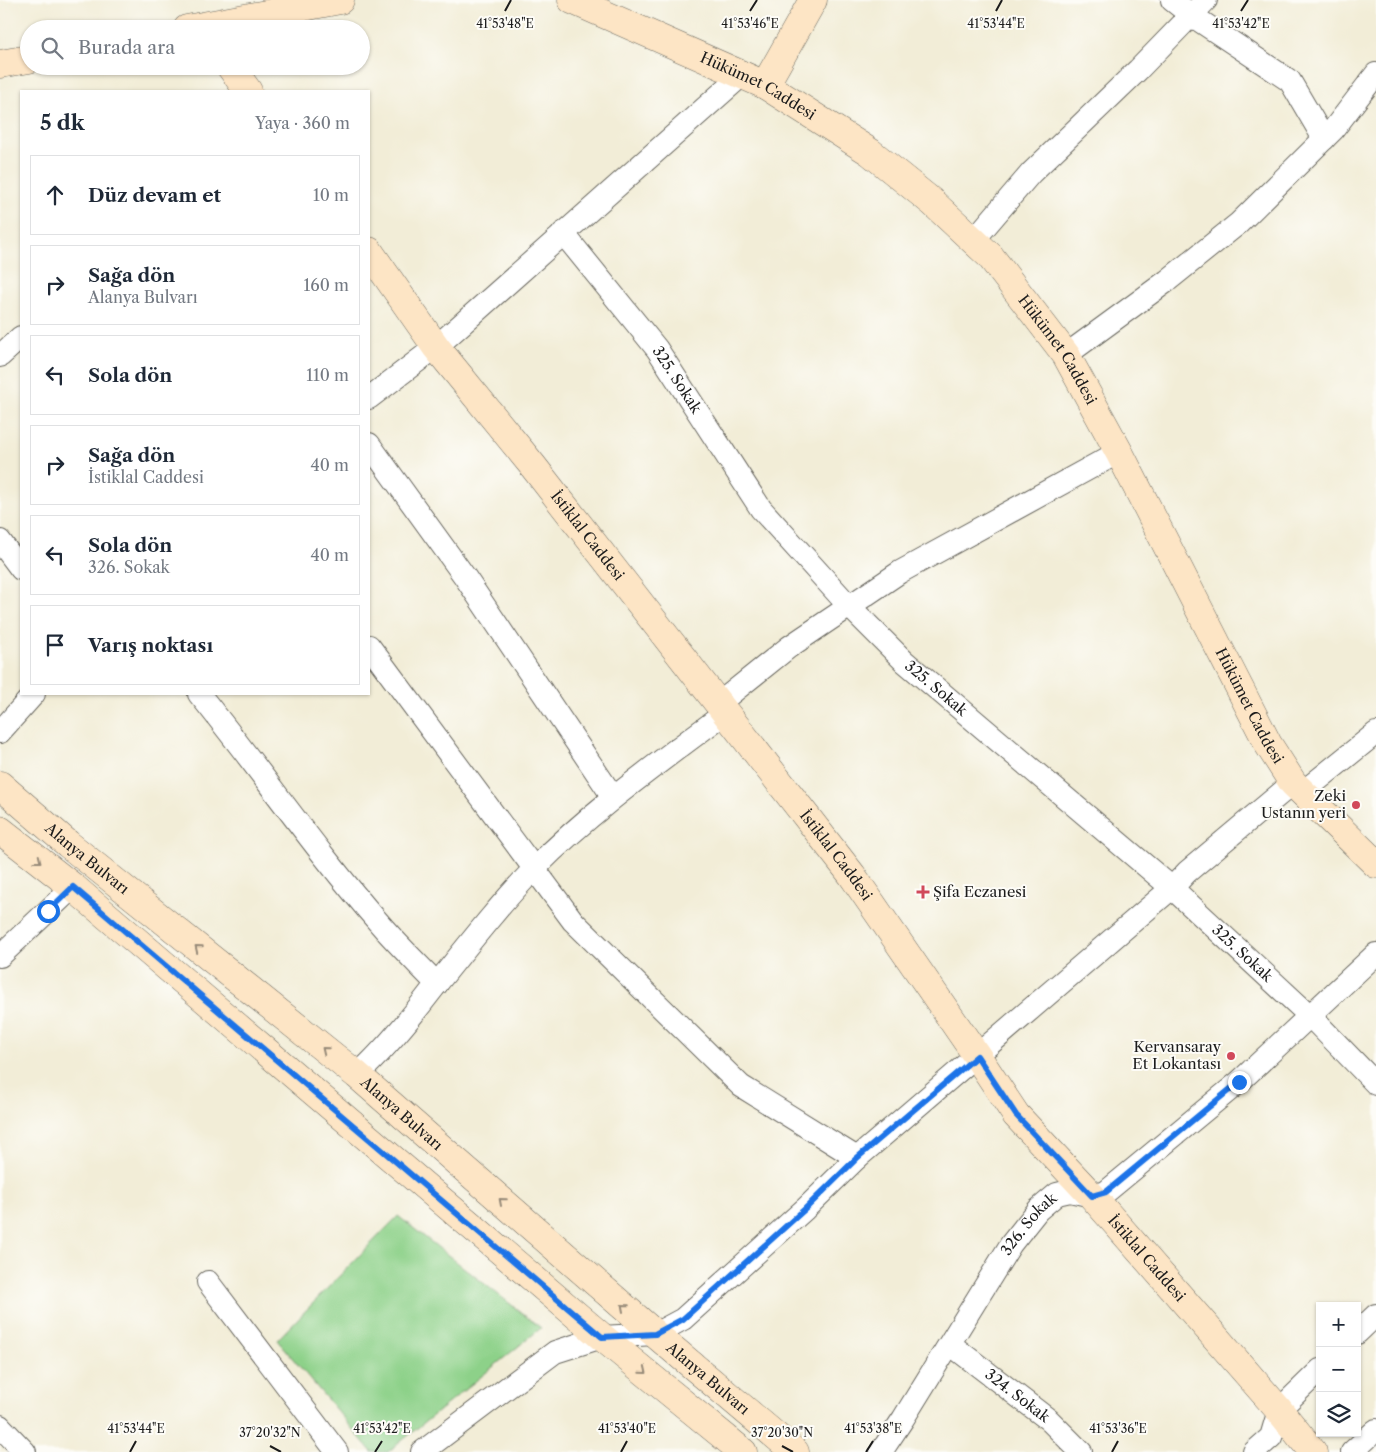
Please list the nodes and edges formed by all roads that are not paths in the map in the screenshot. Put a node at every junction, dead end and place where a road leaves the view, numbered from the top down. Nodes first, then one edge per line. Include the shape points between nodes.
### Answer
1 (340, 0) edge
2 (572, 0) edge
3 (813, 0) edge
4 (1172, 0) edge
5 (1199, 8) edge
6 (238, 20) edge
7 (20, 60) edge
8 (0, 64) edge
9 (1376, 74) edge
10 (236, 75) edge
11 (754, 80) junction
12 (247, 90) edge
13 (1324, 139) junction
14 (563, 234) junction
15 (973, 241) junction
16 (370, 251) edge
17 (20, 338) edge
18 (436, 347) junction
19 (1066, 355) junction
20 (0, 356) edge
21 (370, 397) edge
22 (370, 445) edge
23 (1119, 452) junction
24 (0, 541) edge
25 (20, 568) edge
26 (849, 606) junction
27 (370, 647) edge
28 (33, 695) edge
29 (200, 695) edge
30 (722, 708) junction
31 (0, 732) edge
32 (1376, 733) edge
33 (0, 785) edge
34 (1298, 787) junction
35 (613, 797) junction
36 (0, 830) edge
37 (1376, 864) edge
38 (535, 868) junction
39 (73, 887) junction
40 (1172, 888) junction
41 (1376, 954) edge
42 (0, 956) edge
43 (437, 984) junction
44 (1310, 1016) junction
45 (977, 1056) junction
46 (357, 1075) junction
47 (1376, 1084) edge
48 (857, 1158) junction
49 (1092, 1196) junction
50 (208, 1282) dead end
51 (1376, 1315) edge
52 (1361, 1329) edge
53 (655, 1334) junction
54 (602, 1337) junction
55 (950, 1344) junction
56 (1316, 1374) edge
57 (1279, 1410) junction
58 (0, 1426) edge
59 (1376, 1430) edge
60 (25, 1452) edge
61 (337, 1452) edge
62 (422, 1452) edge
63 (743, 1452) edge
64 (795, 1452) edge
65 (881, 1452) edge
66 (1081, 1452) edge
67 (1254, 1452) edge
68 (1313, 1452) edge
69 (1352, 1452) edge

1 - 6 street
2 - 11 street, Hükümet Caddesi
3 - 11 street
4 - 5 street
5 - 13 street via 1290,81
5 - 15 street via 1031,173
7 - 8 street
9 - 13 street
10 - 12 street
11 - 14 street
11 - 15 street, Hükümet Caddesi via 870,152 932,202
13 - 19 street via 1239,223
14 - 18 street
14 - 26 street, 325. Sokak via 657,349 761,509
15 - 19 street, Hükümet Caddesi via 990,256
16 - 18 street, İstiklal Caddesi
17 - 20 street
18 - 21 street
18 - 30 street, İstiklal Caddesi
19 - 23 street, Hükümet Caddesi
22 - 35 street via 465,577
23 - 26 street via 900,572
23 - 34 street, Hükümet Caddesi via 1268,744
24 - 25 street
26 - 30 street via 789,647
26 - 40 street, 325. Sokak via 904,661
27 - 38 street
28 - 31 street
29 - 43 street via 380,924
30 - 35 street
30 - 45 street, İstiklal Caddesi via 852,875
32 - 34 street
46 -> 33 street, Alanya Bulvarı via 68,844
34 - 37 street, Hükümet Caddesi
34 - 40 street via 1187,872
35 - 38 street
36 -> 39 street, Alanya Bulvarı
38 - 43 street
38 - 48 street via 574,921 741,1086
39 - 42 street
39 - 54 street, Alanya Bulvarı
40 - 44 street, 325. Sokak
40 - 45 street
41 - 44 street
43 - 46 street via 403,1028
44 - 47 street, 325. Sokak
44 - 49 street via 1239,1082 1106,1192
45 - 48 street
45 - 49 street, İstiklal Caddesi via 1016,1115
53 -> 46 street, Alanya Bulvarı
48 - 53 street via 683,1319
49 - 55 street, 326. Sokak via 1070,1191 1058,1194 1038,1210 1011,1244
49 - 57 street, İstiklal Caddesi
50 - 61 street
51 - 52 street
53 - 54 street
53 - 64 street, Alanya Bulvarı
54 - 62 street via 555,1352
54 -> 63 street, Alanya Bulvarı
55 - 65 street, 326. Sokak
55 - 66 street, 324. Sokak via 1049,1420
56 - 57 street
57 - 67 street via 1271,1437
57 - 68 street, İstiklal Caddesi
58 - 60 street
59 - 69 street

